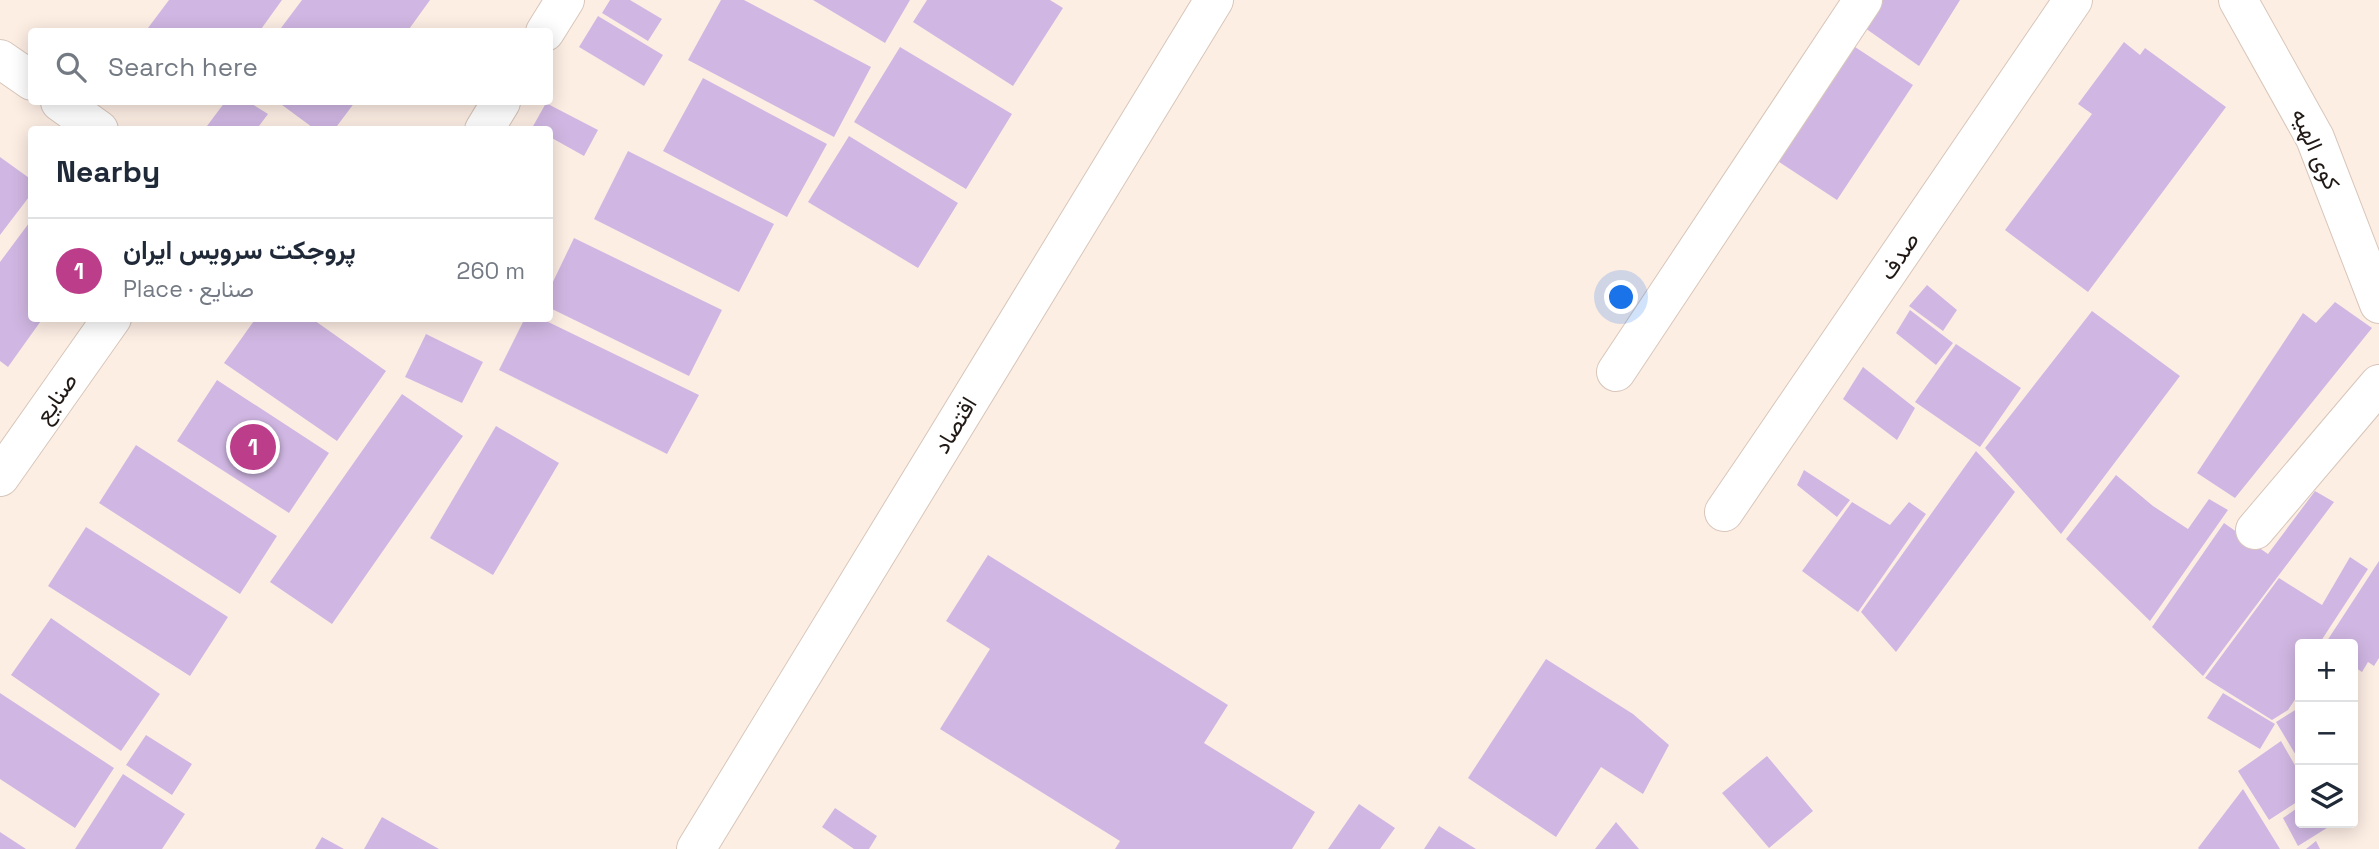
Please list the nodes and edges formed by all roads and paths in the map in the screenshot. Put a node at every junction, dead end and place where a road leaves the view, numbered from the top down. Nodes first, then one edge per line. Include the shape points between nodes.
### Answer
1 (565, 0) edge
2 (1213, 0) edge
3 (1863, 0) edge
4 (2073, 0) edge
5 (2238, 0) edge
6 (548, 28) edge
7 (0, 59) edge
8 (28, 78) edge
9 (64, 105) edge
10 (499, 105) edge
11 (93, 126) edge
12 (486, 126) edge
13 (2379, 304) edge
14 (109, 322) edge
15 (1616, 372) dead end
16 (2379, 384) edge
17 (0, 477) edge
18 (1724, 512) dead end
19 (2255, 530) dead end
20 (696, 849) edge

1 - 6 street
2 - 20 street, اقتصاد
3 - 15 street
4 - 18 street, صدف
5 - 13 street, کوی الهیه via 2315,138
7 - 8 street
9 - 11 street
10 - 12 street
14 - 17 street, صنایع
16 - 19 street

